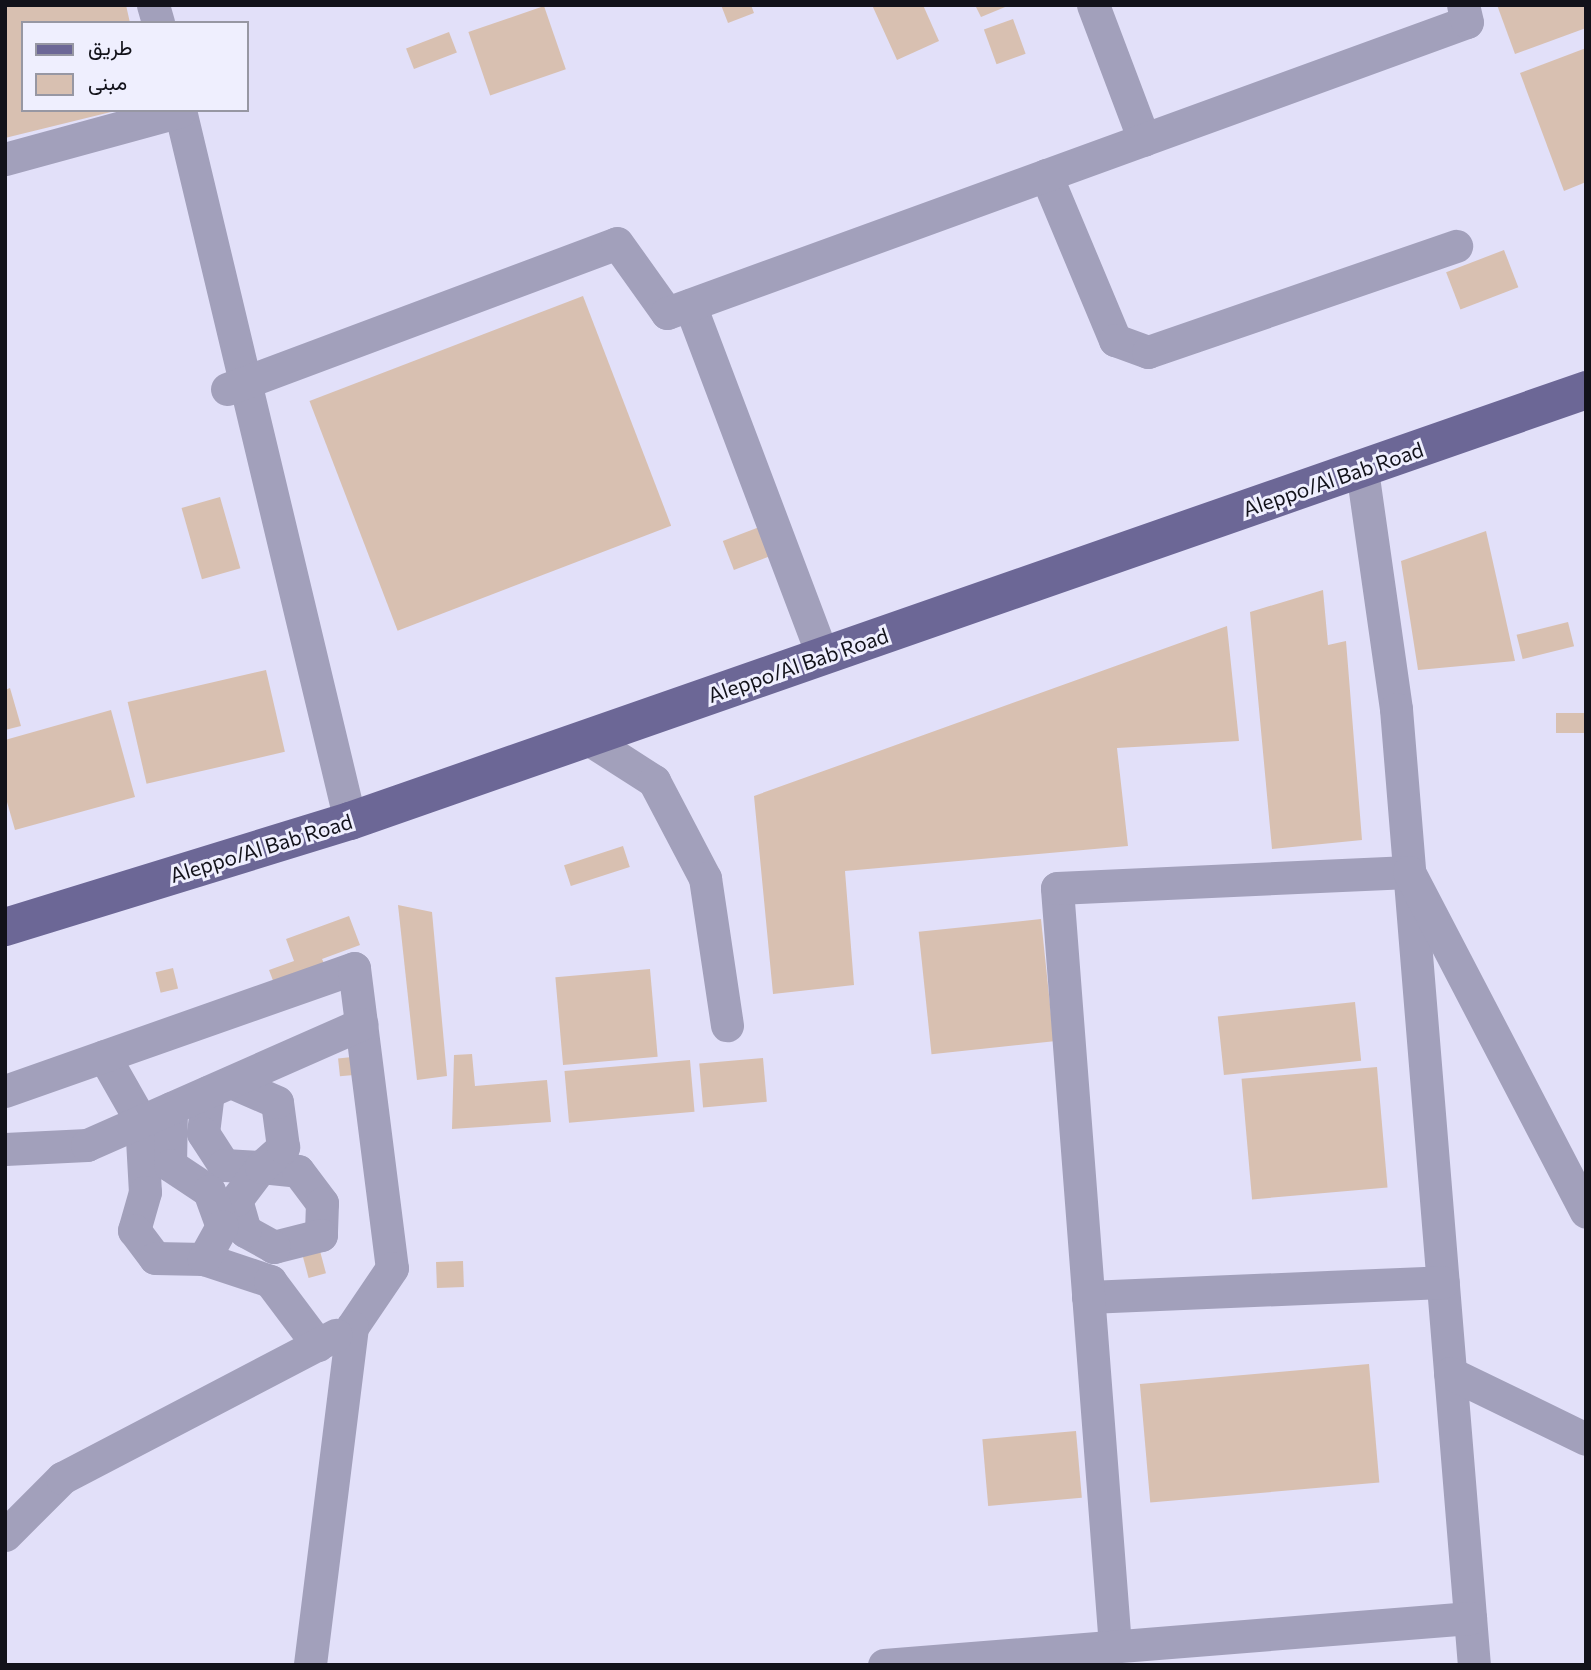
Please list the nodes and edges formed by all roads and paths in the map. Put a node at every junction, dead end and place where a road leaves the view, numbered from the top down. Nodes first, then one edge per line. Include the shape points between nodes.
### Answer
1 (1093, 5) edge
2 (1464, 5) edge
3 (173, 112) edge
4 (180, 112) edge
5 (1144, 140) junction
6 (5, 159) edge
7 (1046, 175) junction
8 (1456, 246) dead end
9 (690, 305) junction
10 (236, 385) junction
11 (1586, 390) edge
12 (1362, 470) junction
13 (824, 657) junction
14 (587, 738) junction
15 (350, 821) junction
16 (1409, 872) junction
17 (7, 921) edge
18 (361, 1024) junction
19 (727, 1025) dead end
20 (104, 1056) junction
21 (220, 1087) junction
22 (5, 1091) edge
23 (171, 1108) junction
24 (141, 1121) junction
25 (5, 1149) edge
26 (1586, 1212) edge
27 (204, 1259) junction
28 (1443, 1282) junction
29 (1088, 1297) junction
30 (352, 1327) junction
31 (318, 1345) junction
32 (1450, 1373) junction
33 (1586, 1439) edge
34 (5, 1535) edge
35 (1470, 1618) junction
36 (1115, 1646) junction
37 (310, 1665) edge
38 (884, 1665) edge
39 (1474, 1665) edge

1 - 5 street
2 - 5 street via 1467,22
3 - 6 street
4 - 10 street
5 - 7 street
7 - 8 street via 1115,340 1148,352
7 - 9 street
9 - 10 street via 667,313 617,243
9 - 13 street
10 - 15 street
11 - 12 main road, Aleppo/Al Bab Road
12 - 13 main road, Aleppo/Al Bab Road
12 - 16 street via 1396,709
13 - 14 main road, Aleppo/Al Bab Road
14 - 15 main road, Aleppo/Al Bab Road
14 - 19 street via 654,781 705,878
15 - 17 main road, Aleppo/Al Bab Road
16 - 26 street
16 - 28 street
16 - 29 street via 1057,888
18 - 20 street via 354,968
18 - 21 street
18 - 30 street via 392,1268
20 - 22 street
20 - 24 street
21 - 21 street via 277,1102 283,1147 261,1167 224,1165 203,1133
21 - 23 street
23 - 24 street
23 - 27 street via 170,1165 209,1191 222,1226
24 - 25 street via 88,1145
24 - 27 street via 145,1192 135,1230 155,1258
27 - 31 street via 270,1281
28 - 29 street
28 - 32 street
29 - 36 street
30 - 31 street
30 - 37 street
31 - 34 street via 62,1478
32 - 33 street
32 - 35 street
35 - 36 street
35 - 39 street
36 - 38 street

